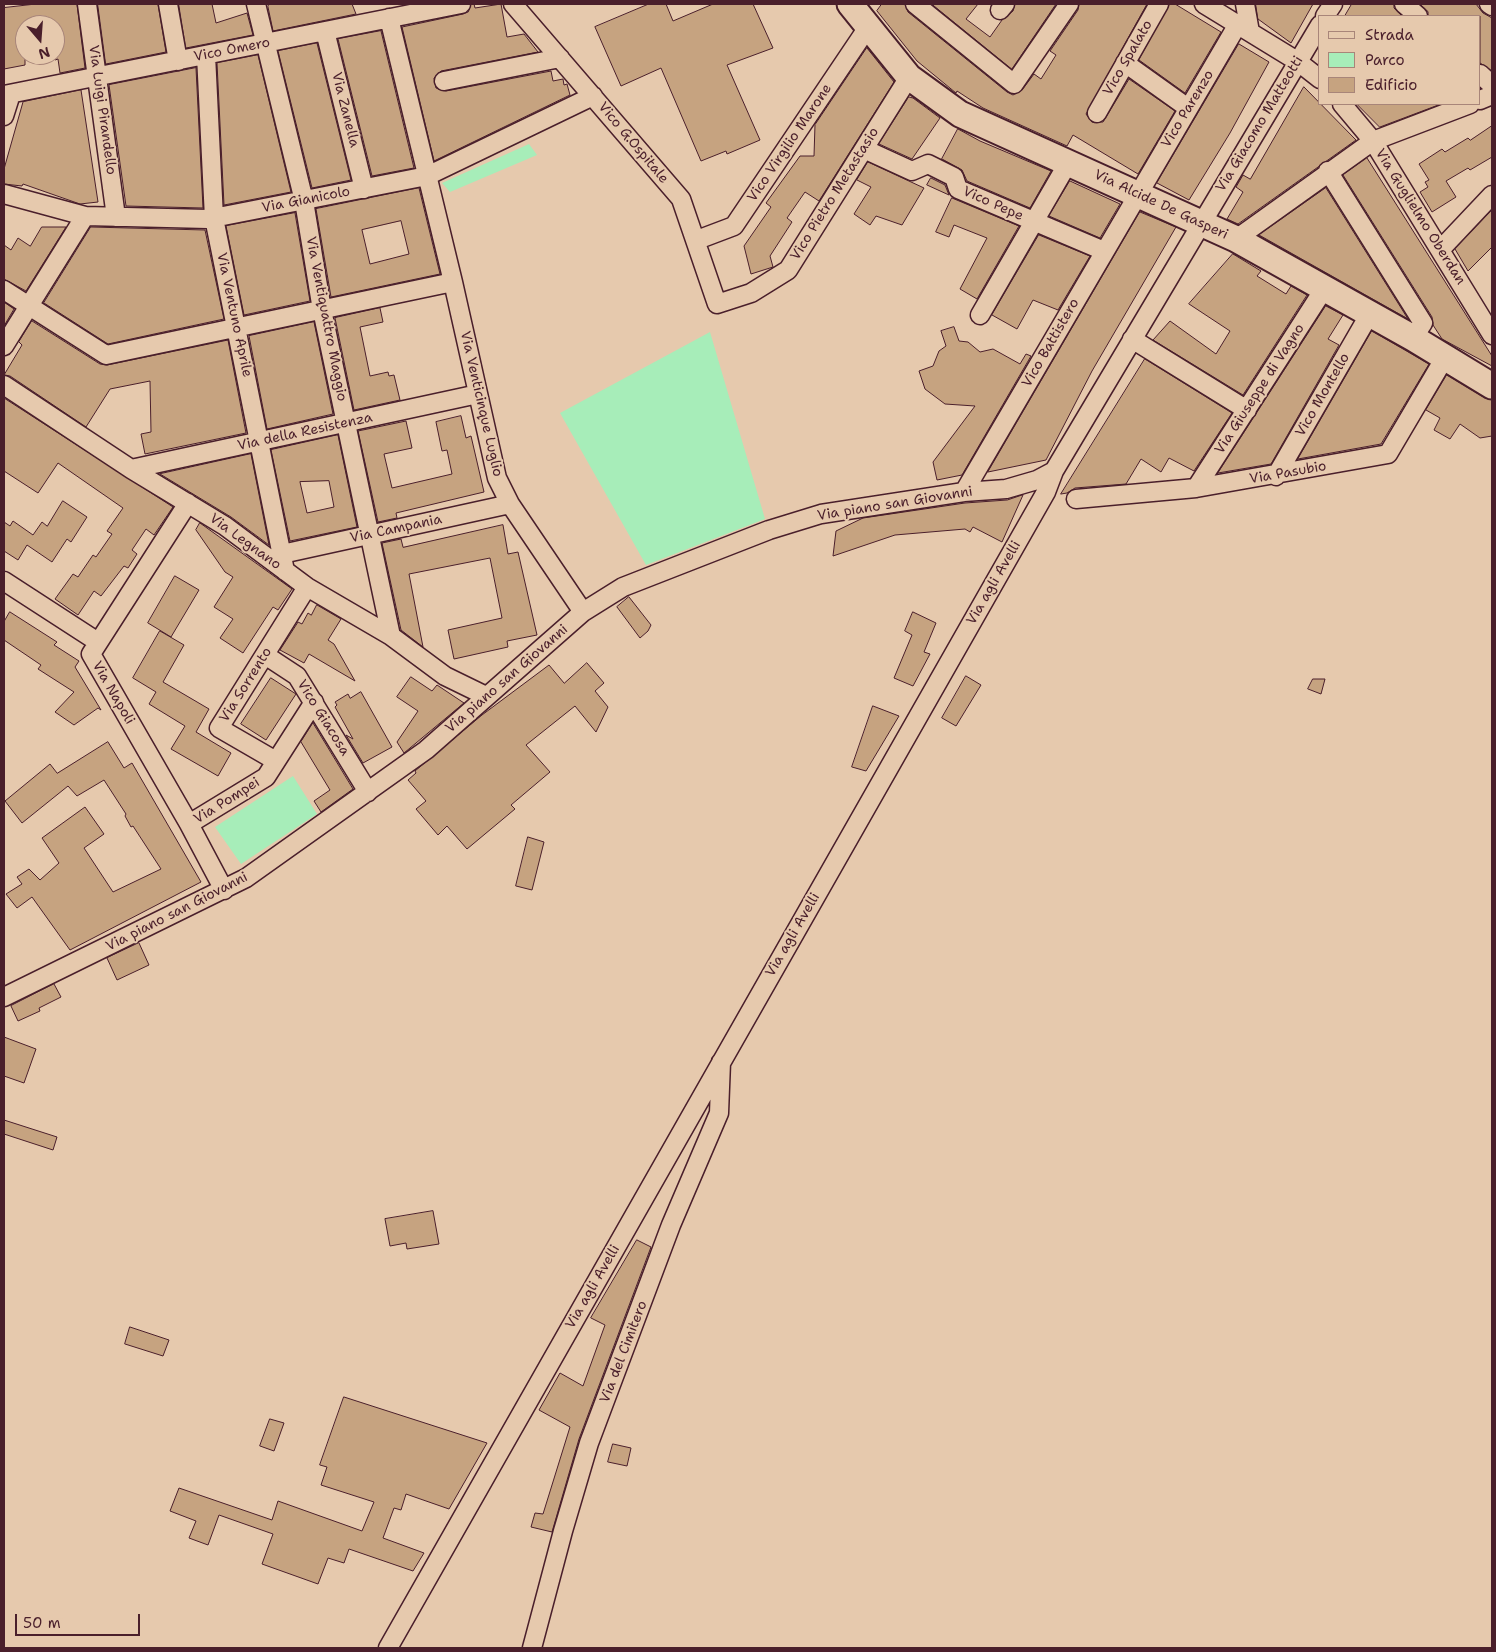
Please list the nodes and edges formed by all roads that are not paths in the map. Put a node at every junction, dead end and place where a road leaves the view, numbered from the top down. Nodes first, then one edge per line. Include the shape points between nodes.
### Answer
1 (87, 4) edge
2 (168, 4) edge
3 (256, 4) edge
4 (460, 4) edge
5 (513, 4) edge
6 (850, 4) edge
7 (915, 4) edge
8 (1069, 4) edge
9 (1159, 4) edge
10 (1204, 4) edge
11 (1245, 4) edge
12 (1404, 4) edge
13 (1490, 4) edge
14 (1492, 6) edge
15 (1417, 15) edge
16 (389, 18) junction
17 (1318, 26) edge
18 (868, 27) junction
19 (1244, 28) junction
20 (325, 31) junction
21 (265, 43) junction
22 (206, 55) junction
23 (560, 58) junction
24 (178, 60) junction
25 (1297, 61) junction
26 (1125, 62) junction
27 (1481, 75) edge
28 (97, 77) junction
29 (909, 77) junction
30 (1318, 77) edge
31 (444, 81) dead end
32 (1492, 85) edge
33 (7, 94) edge
34 (593, 96) junction
35 (1343, 105) edge
36 (1467, 105) edge
37 (1188, 108) junction
38 (1097, 113) dead end
39 (4, 116) edge
40 (1373, 141) junction
41 (864, 149) junction
42 (1068, 163) junction
43 (1328, 171) junction
44 (427, 176) junction
45 (364, 189) junction
46 (1138, 193) junction
47 (4, 194) edge
48 (1492, 196) edge
49 (304, 201) junction
50 (85, 216) junction
51 (116, 217) junction
52 (214, 218) junction
53 (1033, 222) junction
54 (1200, 223) junction
55 (1236, 239) junction
56 (697, 240) junction
57 (1440, 250) junction
58 (1104, 252) junction
59 (453, 282) junction
60 (1324, 289) junction
61 (4, 290) edge
62 (717, 304) joint
63 (29, 307) junction
64 (322, 310) junction
65 (980, 315) dead end
66 (1369, 315) junction
67 (236, 328) junction
68 (1492, 335) edge
69 (1413, 338) junction
70 (1132, 339) junction
71 (4, 346) edge
72 (1444, 359) junction
73 (4, 385) edge
74 (1492, 386) edge
75 (478, 394) junction
76 (1247, 410) junction
77 (347, 423) junction
78 (260, 441) junction
79 (131, 469) junction
80 (1054, 471) junction
81 (1276, 476) junction
82 (1196, 488) junction
83 (964, 492) junction
84 (1076, 498) dead end
85 (188, 503) junction
86 (510, 504) junction
87 (370, 535) junction
88 (284, 563) junction
89 (4, 581) edge
90 (307, 587) junction
91 (583, 612) junction
92 (391, 636) junction
93 (98, 642) junction
94 (264, 655) junction
95 (486, 696) junction
96 (314, 702) junction
97 (276, 761) junction
98 (368, 792) junction
99 (189, 824) junction
100 (224, 890) junction
101 (4, 997) edge
102 (722, 1059) junction
103 (388, 1648) edge
104 (532, 1648) edge

1 - 28 street, Via Luigi Pirandello
2 - 24 street
3 - 21 street, Via Ventiquattro Maggio
4 - 16 street, Vico Omero
5 - 23 street, Vico G.Ospitale
6 - 18 street, Via Alcide De Gasperi
7 - 8 street via 1014,84
9 - 26 street, Vico Spalato
10 - 19 street
11 - 19 street
12 - 15 street
13 - 14 street
16 - 20 street, Vico Omero
16 - 44 street, Via Venticinque Luglio
17 - 25 street, Via Giacomo Matteotti
18 - 29 street, Via Alcide De Gasperi
18 - 56 street, Vico Virgilio Marone via 734,226
19 - 25 street
19 - 37 street, Vico Parenzo
20 - 21 street, Vico Omero
20 - 45 street, Via Zanella
21 - 22 street, Vico Omero
21 - 49 street, Via Ventiquattro Maggio
22 - 24 street, Vico Omero
22 - 52 street, Via Ventuno Aprile
23 - 31 street
23 - 34 street, Vico G.Ospitale
24 - 28 street, Vico Omero
25 - 30 street
25 - 54 street, Via Giacomo Matteotti
26 - 37 street
26 - 38 street, Vico Spalato
27 - 32 street
28 - 33 street, Vico Omero
28 - 51 street, Via Luigi Pirandello
29 - 41 street, Vico Pietro Metastasio
29 - 42 street, Via Alcide De Gasperi via 960,114
33 - 39 street
34 - 44 street, Via Gianicolo
34 - 56 street, Vico G.Ospitale via 681,199
35 - 40 street, Via Guglielmo Oberdan
36 - 40 street
37 - 46 street, Vico Parenzo
40 - 43 street
40 - 57 street, Via Guglielmo Oberdan
41 - 53 street, Vico Pepe via 912,171 928,164 954,177 958,189
41 - 62 street, Vico Pietro Metastasio via 788,270 751,293
42 - 46 street, Via Alcide De Gasperi
42 - 53 street
43 - 55 street
43 - 69 street via 1423,323
44 - 45 street, Via Gianicolo
44 - 59 street, Via Venticinque Luglio
45 - 49 street, Via Gianicolo
46 - 54 street, Via Alcide De Gasperi
46 - 58 street, Vico Battistero
47 - 50 street, Via Gianicolo
48 - 57 street
49 - 52 street, Via Gianicolo
49 - 64 street, Via Ventiquattro Maggio
50 - 51 street, Via Gianicolo
50 - 63 street
51 - 52 street, Via Gianicolo
52 - 67 street, Via Ventuno Aprile
53 - 58 street, Vico Pepe
53 - 65 street
54 - 55 street, Via Alcide De Gasperi
54 - 70 street, Via agli Avelli
55 - 60 street, Via Alcide De Gasperi
56 - 62 street, Vico G.Ospitale
57 - 68 street, Via Guglielmo Oberdan
58 - 83 street, Vico Battistero
59 - 64 street
59 - 75 street, Via Venticinque Luglio
60 - 66 street, Via Alcide De Gasperi
60 - 76 street, Via Giuseppe di Vagno
61 - 63 street
63 - 67 street via 106,355
63 - 71 street
64 - 67 street
64 - 77 street, Via Ventiquattro Maggio
66 - 69 street, Via Alcide De Gasperi
66 - 81 street, Vico Montello
67 - 78 street, Via Ventuno Aprile
69 - 72 street, Via Alcide De Gasperi
70 - 76 street
70 - 80 street, Via agli Avelli
72 - 74 street, Via Alcide De Gasperi
72 - 81 street, Via Pasubio via 1388,454
73 - 79 street, Via Legnano
75 - 77 street, Via della Resistenza
75 - 86 street, Via Venticinque Luglio via 497,478
76 - 82 street, Via Giuseppe di Vagno
77 - 78 street, Via della Resistenza
77 - 87 street, Via Ventiquattro Maggio
78 - 79 street, Via della Resistenza
78 - 88 street, Via Ventuno Aprile
79 - 85 street, Via Legnano
80 - 83 street, Via piano san Giovanni via 1024,485
80 - 102 street, Via agli Avelli via 1046,492
81 - 82 street, Via Pasubio
82 - 84 street, Via Pasubio
83 - 91 street, Via piano san Giovanni via 822,514 769,530 623,587
85 - 88 street, Via Legnano
85 - 93 street, Via Napoli
86 - 87 street, Via Campania
86 - 91 street, Via Venticinque Luglio
87 - 88 street, Via Campania
87 - 92 street, Via Ventiquattro Maggio
88 - 90 street, Via Legnano
89 - 93 street
90 - 92 street, Via Legnano
90 - 94 street, Via Sorrento
91 - 95 street, Via piano san Giovanni
92 - 95 street, Via Legnano via 445,676
93 - 99 street, Via Napoli via 90,654
94 - 96 street, Vico Giacosa via 297,676
94 - 97 street, Via Sorrento via 219,728
95 - 98 street, Via piano san Giovanni via 426,750
96 - 97 street, Via Pompei
96 - 98 street, Vico Giacosa
97 - 99 street, Via Pompei via 266,777
98 - 100 street, Via piano san Giovanni via 295,845
99 - 100 street, Via Napoli
100 - 101 street, Via piano san Giovanni
102 - 103 street, Via agli Avelli
102 - 104 street, Via del Cimitero via 719,1113 671,1225 589,1443

